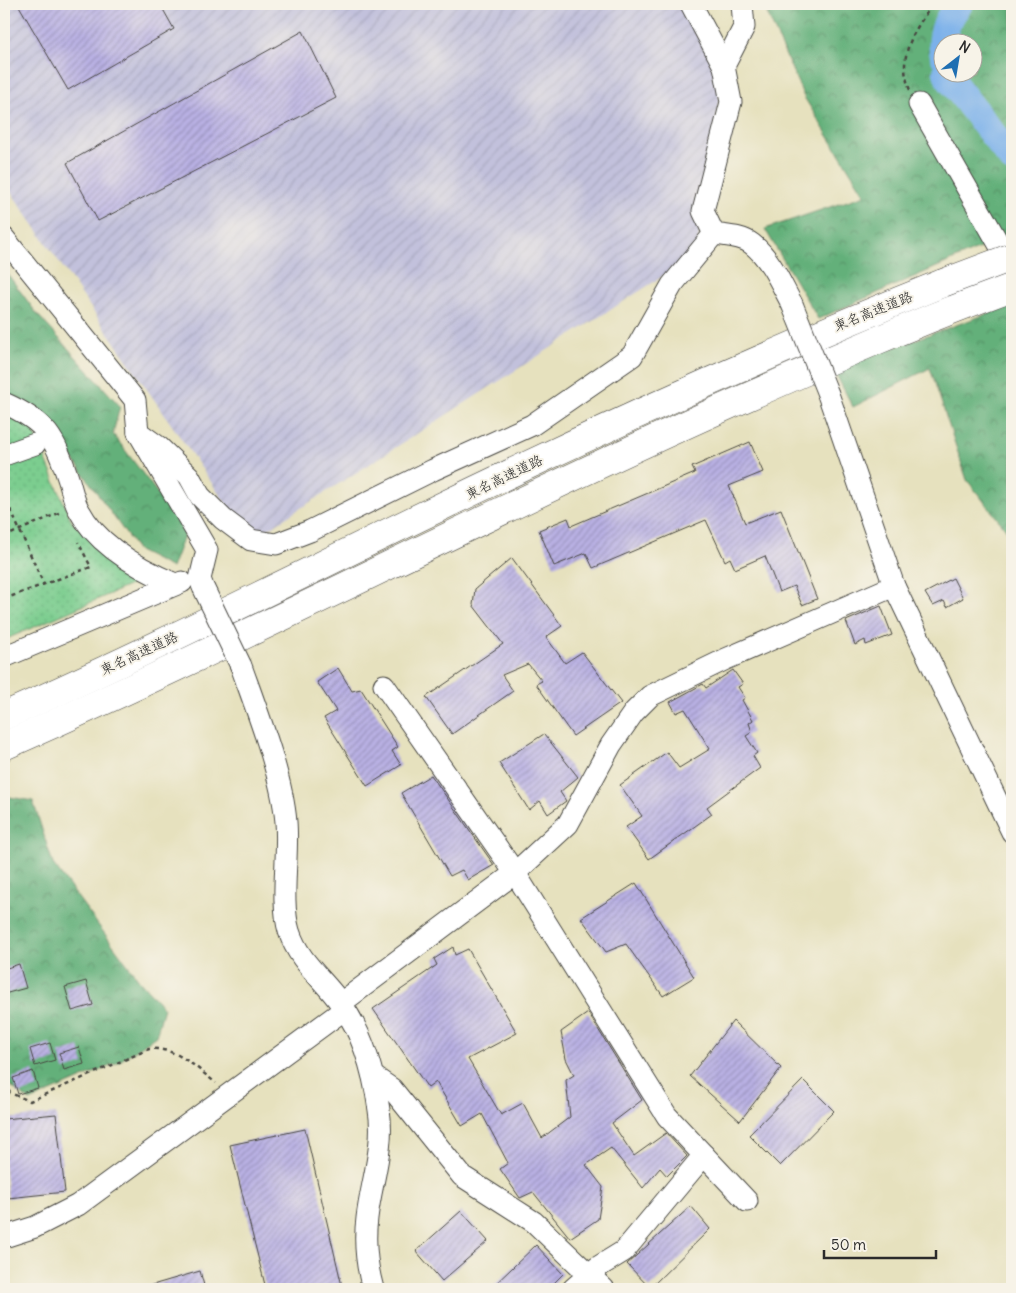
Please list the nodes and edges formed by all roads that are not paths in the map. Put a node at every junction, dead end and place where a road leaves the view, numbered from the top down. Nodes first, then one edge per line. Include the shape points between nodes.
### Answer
1 (691, 4) edge
2 (742, 4) edge
3 (724, 66) junction
4 (919, 104) road end
5 (714, 234) junction
6 (4, 238) edge
7 (1012, 257) edge
8 (1012, 267) edge
9 (1012, 287) edge
10 (4, 403) edge
11 (138, 432) junction
12 (34, 444) dead end
13 (4, 455) edge
14 (201, 583) junction
15 (175, 584) junction
16 (894, 586) junction
17 (4, 657) edge
18 (384, 686) dead end
19 (4, 716) edge
20 (4, 746) edge
21 (1012, 832) edge
22 (515, 873) junction
23 (343, 1006) junction
24 (373, 1076) junction
25 (704, 1155) junction
26 (747, 1201) dead end
27 (4, 1237) edge
28 (580, 1282) edge
29 (373, 1289) edge
30 (604, 1289) edge

1 - 3 street
2 - 3 street via 744,27
3 - 5 street via 731,102 703,211
4 - 8 street
5 - 11 street via 672,285 632,356 532,425 310,531 276,544 251,540 223,520 200,496 189,476
5 - 16 street, bridge via 752,244 776,274 792,304 828,394
6 - 11 street via 135,400
7 - 19 highway, 東名高速道路, bridge via 828,328 598,432 232,610
9 - 20 highway, 東名高速道路 via 845,354 602,462 250,632
10 - 15 street via 41,424 58,448 79,511 104,542 144,571
11 - 14 street via 207,550
12 - 13 street
14 - 15 street
14 - 23 street, bridge via 241,666 276,775 286,819 289,932 310,970
15 - 17 street
16 - 21 street
16 - 22 street via 650,696 634,712 611,745 568,824
18 - 22 street
22 - 23 street
22 - 25 street via 667,1116
23 - 24 street
23 - 27 street via 128,1171 78,1205
24 - 28 street via 392,1089 462,1176 534,1222
24 - 29 street via 380,1112 379,1142 367,1219 366,1246
25 - 26 street
25 - 28 street via 624,1251
28 - 30 street

